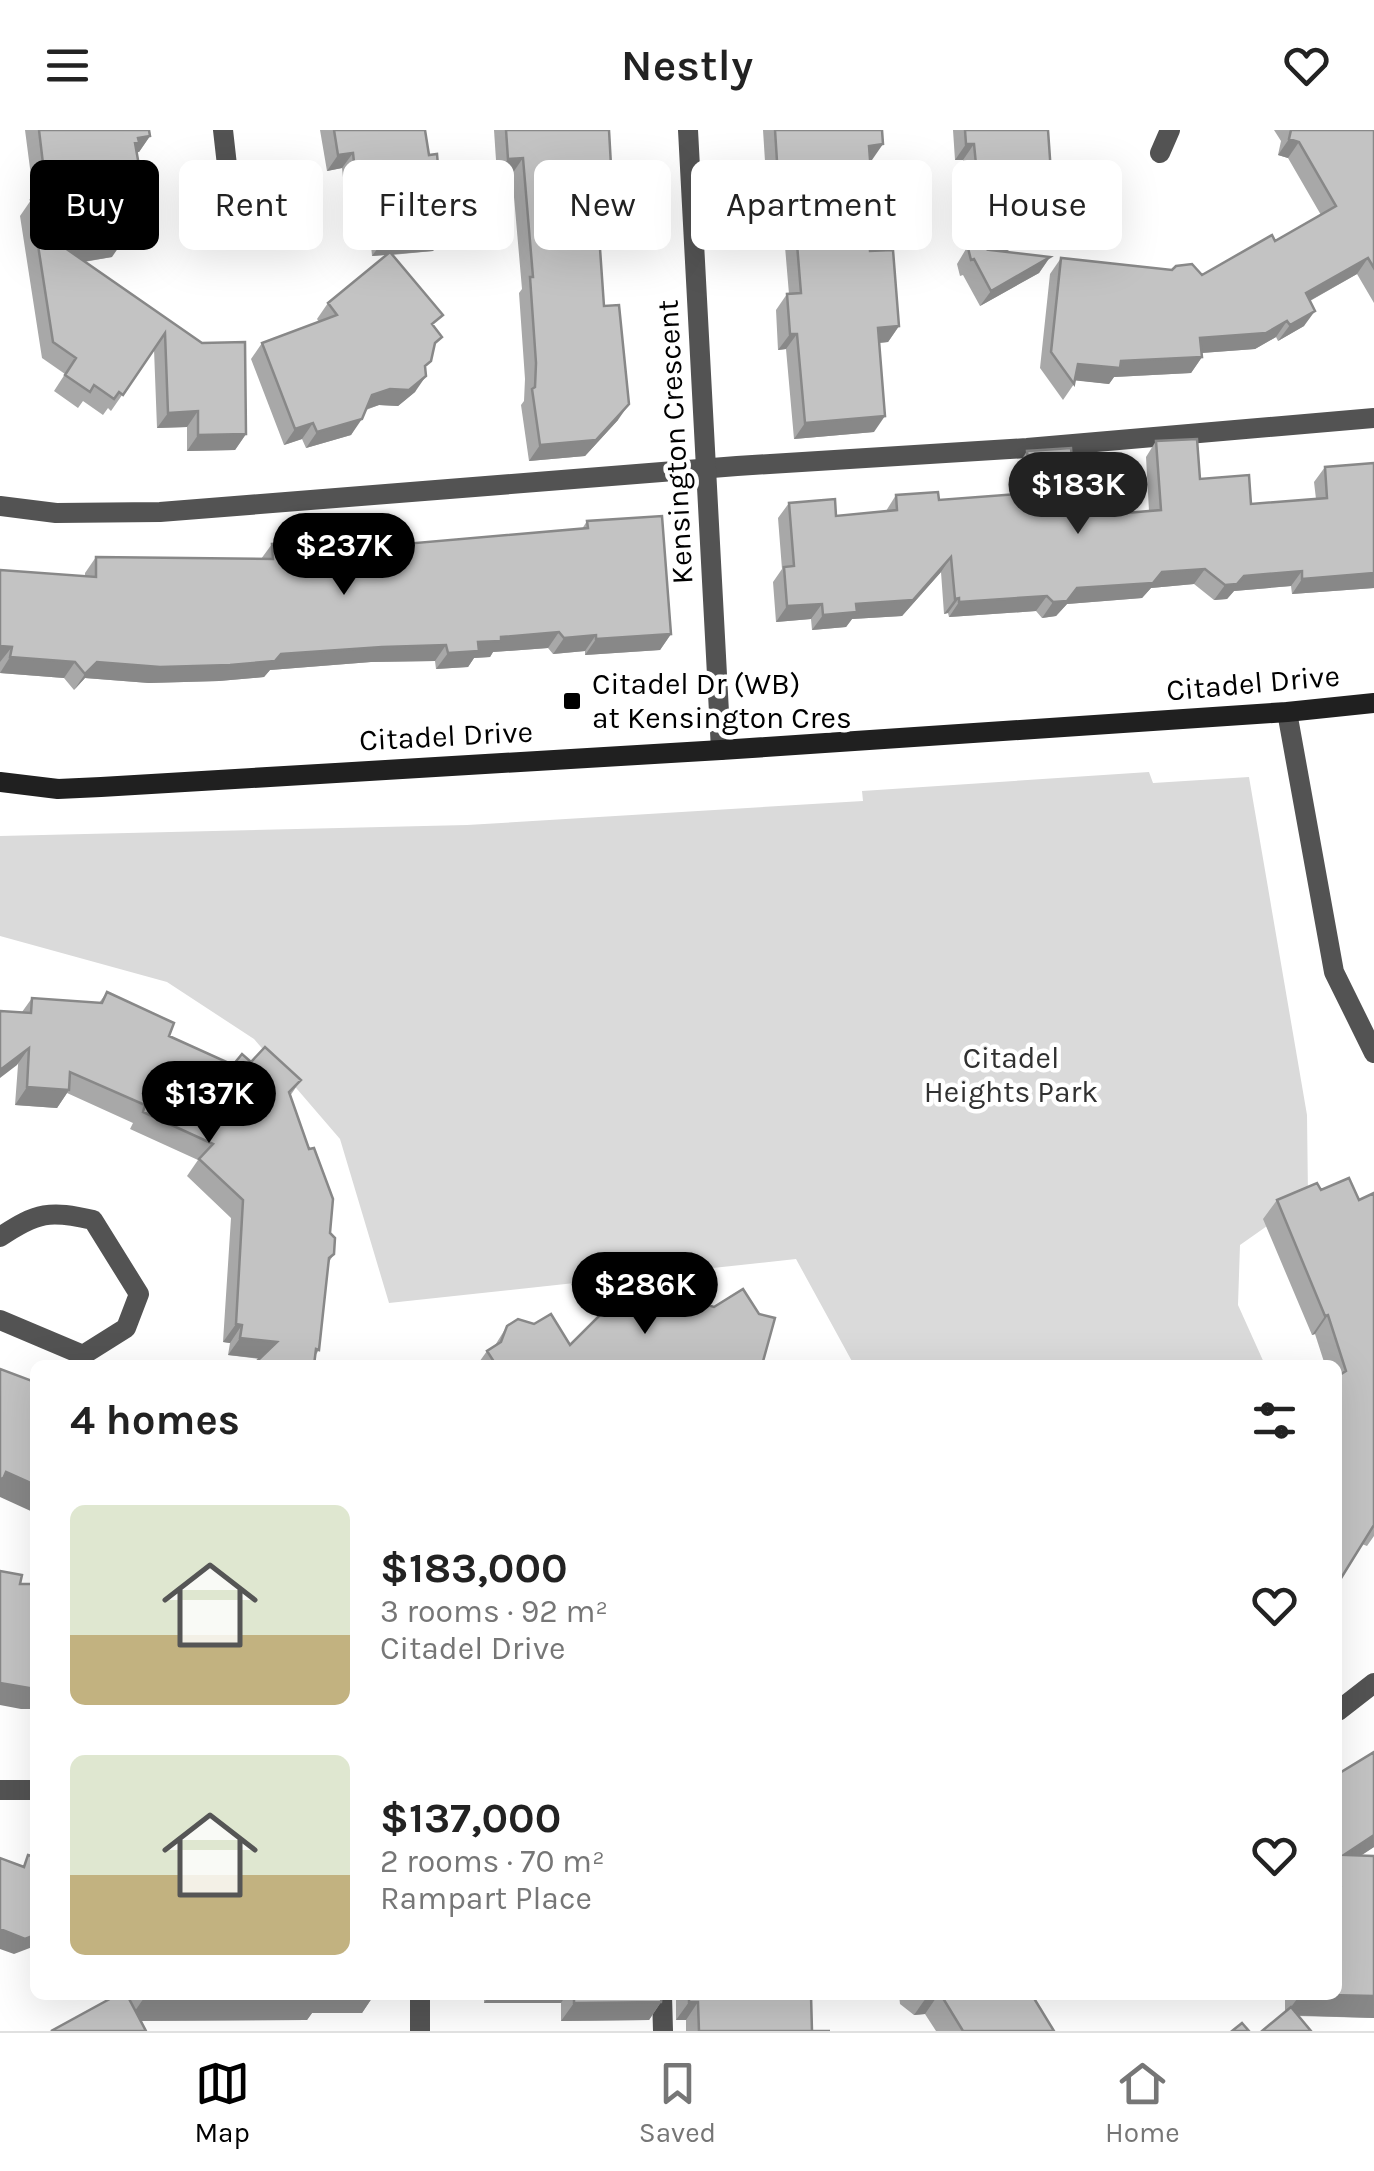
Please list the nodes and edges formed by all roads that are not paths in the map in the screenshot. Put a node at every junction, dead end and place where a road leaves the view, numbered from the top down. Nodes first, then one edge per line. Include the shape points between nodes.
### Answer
1 (223, 130) edge
2 (688, 130) edge
3 (1170, 130) edge
4 (1160, 152) dead end
5 (226, 160) edge
6 (1374, 418) edge
7 (707, 470) junction
8 (0, 506) edge
9 (1374, 702) edge
10 (1286, 712) junction
11 (721, 750) junction
12 (0, 782) edge
13 (1374, 1053) edge
14 (0, 1237) edge
15 (0, 1320) edge
16 (1374, 1683) edge
17 (1342, 1708) edge
18 (0, 1790) edge
19 (30, 1790) edge
20 (420, 2000) edge
21 (662, 2000) edge
22 (420, 2031) edge
23 (663, 2031) edge

1 - 5 street
2 - 7 street, Kensington Crescent
3 - 4 street
6 - 7 street
7 - 8 street via 160,512
7 - 11 street, Kensington Crescent
9 - 10 street, Citadel Drive
10 - 11 street, Citadel Drive
10 - 13 street via 1334,972
11 - 12 street, Citadel Drive via 58,789
14 - 15 street via 56,1212 93,1220 139,1294 126,1328 83,1355
16 - 17 street
18 - 19 street
20 - 22 street
21 - 23 street

